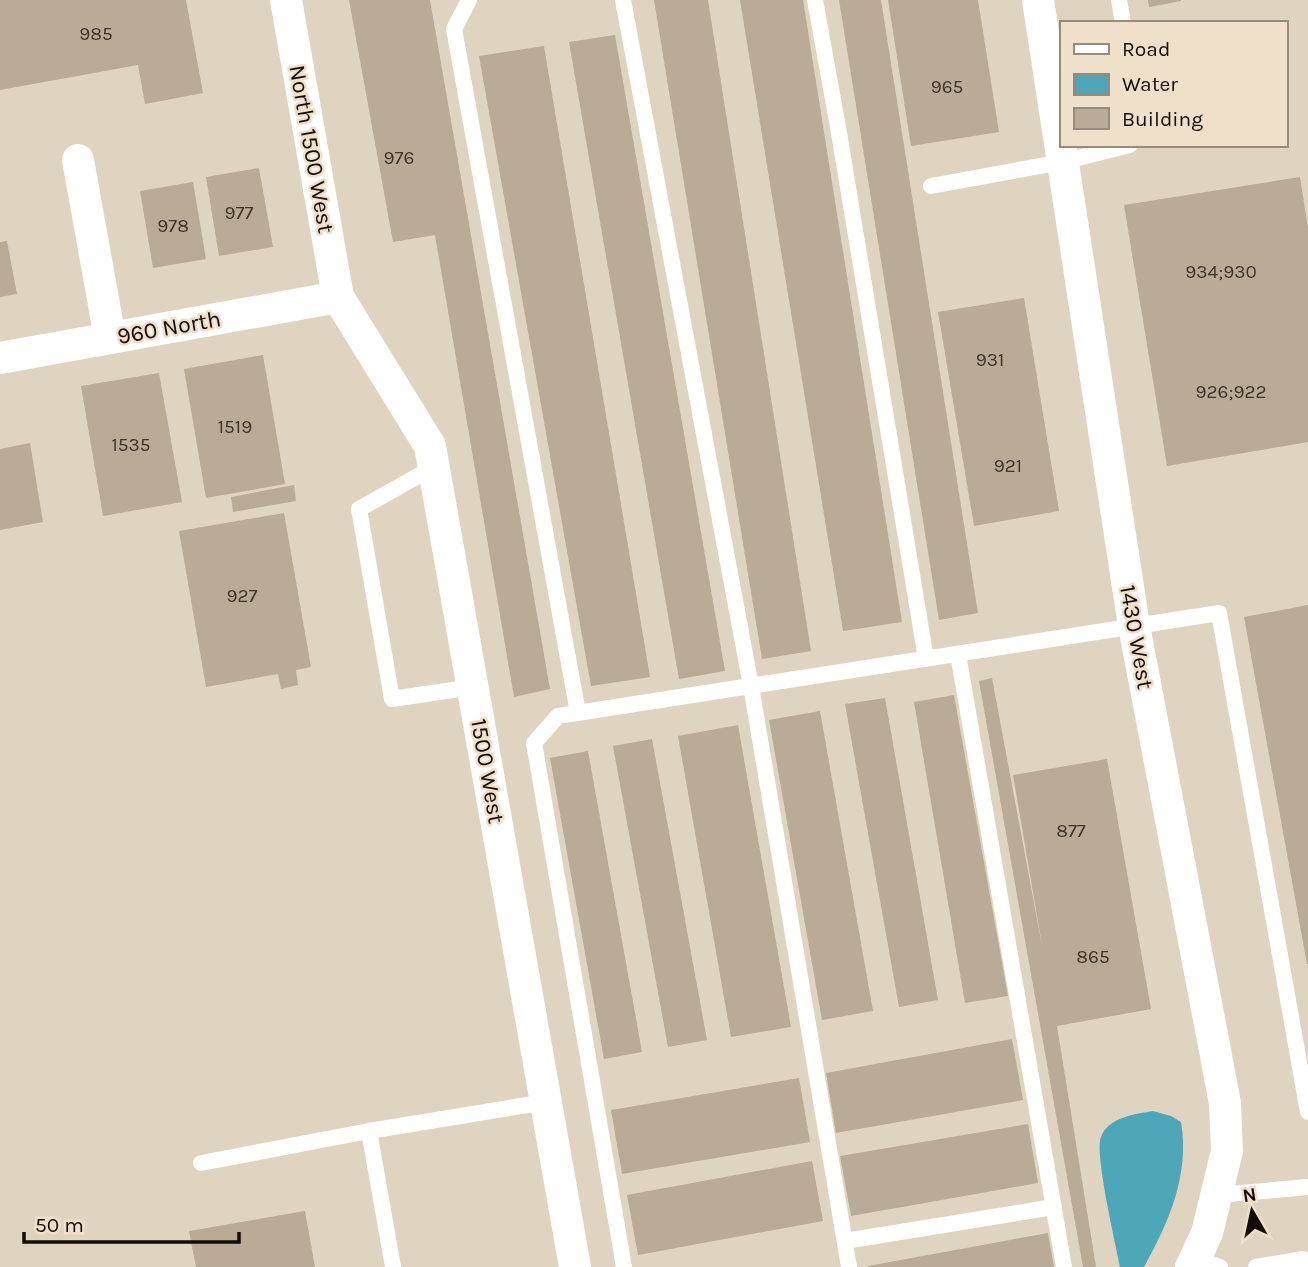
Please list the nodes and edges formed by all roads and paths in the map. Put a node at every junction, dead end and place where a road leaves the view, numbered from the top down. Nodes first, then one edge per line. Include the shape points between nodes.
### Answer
1 (286, 0) edge
2 (469, 0) edge
3 (623, 0) edge
4 (815, 0) edge
5 (1038, 0) edge
6 (1119, 0) edge
7 (1123, 21) edge
8 (1056, 76) edge
9 (1060, 133) edge
10 (1061, 147) edge
11 (1122, 147) edge
12 (78, 160) dead end
13 (1062, 162) junction
14 (931, 186) dead end
15 (338, 298) junction
16 (110, 338) junction
17 (0, 358) edge
18 (434, 467) junction
19 (1134, 626) junction
20 (958, 654) junction
21 (926, 659) junction
22 (751, 686) junction
23 (473, 687) junction
24 (578, 713) junction
25 (546, 1102) junction
26 (1308, 1112) edge
27 (369, 1131) junction
28 (201, 1163) dead end
29 (1308, 1186) edge
30 (1218, 1195) junction
31 (1054, 1207) junction
32 (845, 1241) junction
33 (1202, 1264) edge
34 (393, 1267) edge
35 (575, 1267) edge
36 (624, 1267) edge
37 (849, 1267) edge
38 (1064, 1267) edge
39 (1255, 1267) edge
40 (1305, 1267) edge

1 - 15 street, North 1500 West
2 - 24 lane via 454,29
3 - 22 lane
4 - 21 lane
5 - 8 street, 1430 West
6 - 7 lane
8 - 9 street, 1430 West
10 - 13 street, 1430 West
11 - 13 lane
12 - 16 street
13 - 14 lane
13 - 19 street, 1430 West
15 - 16 street, 960 North
15 - 18 street, 1500 West via 430,446
16 - 17 street, 960 North
18 - 23 street, 1500 West
18 - 23 lane via 359,509 392,699
19 - 20 lane
19 - 26 lane via 1219,613
19 - 30 street, 1430 West via 1225,1103 1227,1151
20 - 21 lane
20 - 31 lane
21 - 22 lane
22 - 24 lane
22 - 32 lane
23 - 25 street, 1500 West
24 - 36 lane via 558,716 534,743
25 - 27 lane
25 - 35 street, 1500 West
27 - 28 lane
27 - 34 lane
29 - 30 lane
30 - 33 street, 1430 West
31 - 32 lane
31 - 38 lane
32 - 37 lane
39 - 40 lane via 1303,1259

